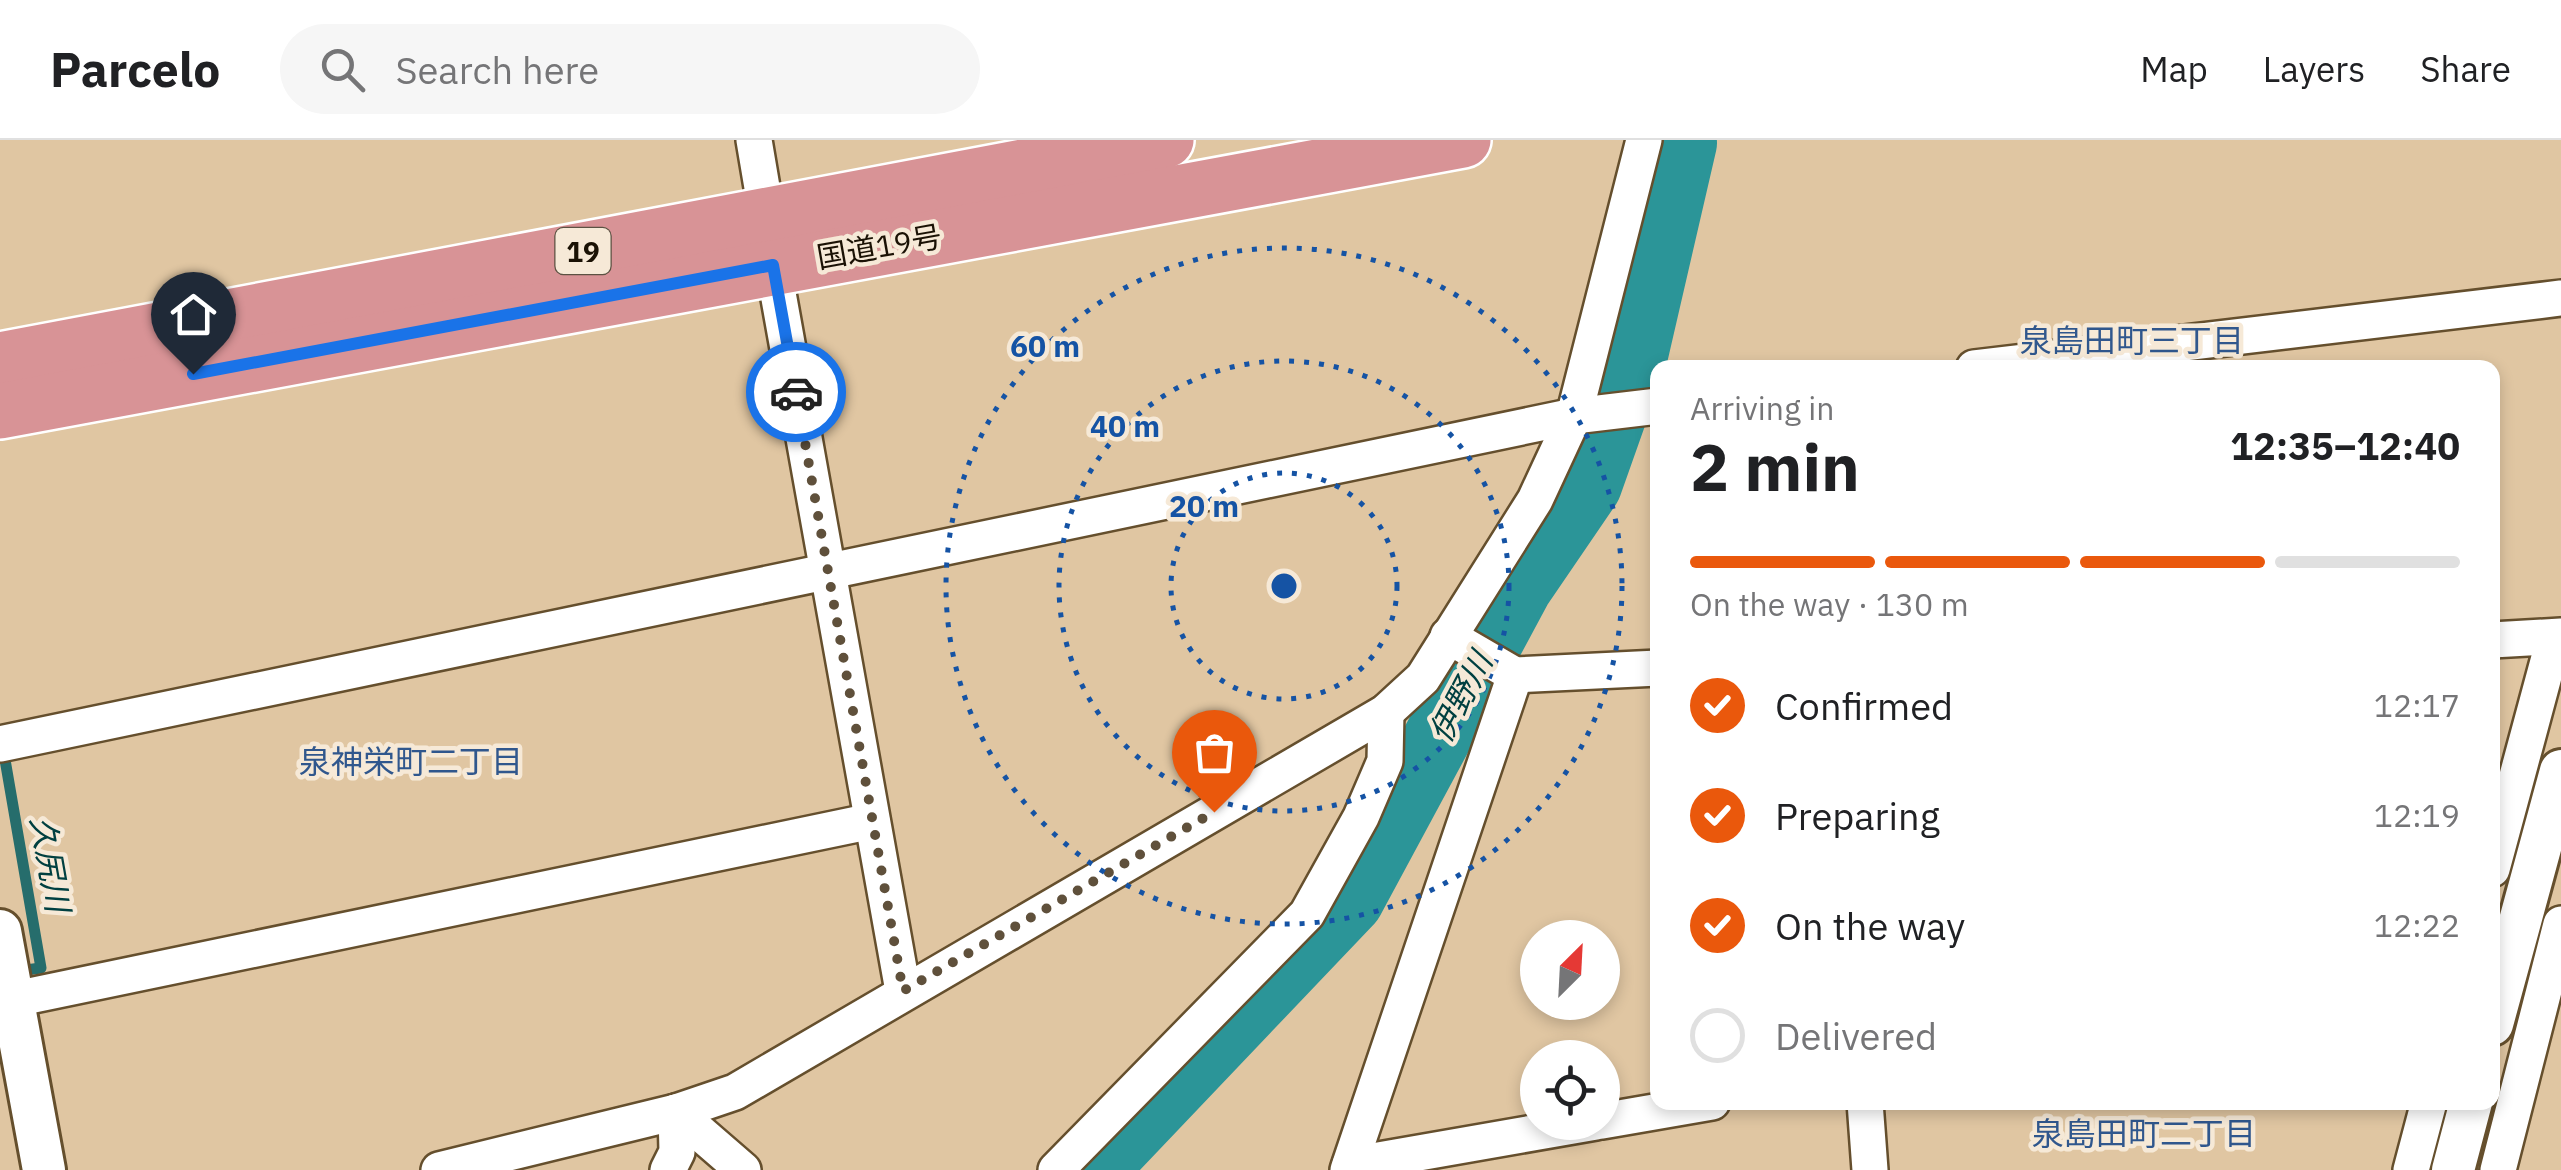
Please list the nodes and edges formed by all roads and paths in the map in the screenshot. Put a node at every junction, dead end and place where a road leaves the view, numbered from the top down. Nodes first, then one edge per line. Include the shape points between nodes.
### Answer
1 (754, 140) edge
2 (1166, 140) edge
3 (1464, 140) edge
4 (1644, 140) edge
5 (770, 241) junction
6 (2561, 298) edge
7 (0, 360) edge
8 (2066, 360) edge
9 (1650, 407) edge
10 (0, 411) edge
11 (1574, 416) junction
12 (829, 570) junction
13 (1448, 636) junction
14 (2558, 638) edge
15 (2500, 640) edge
16 (1650, 668) edge
17 (1515, 675) junction
18 (1386, 712) junction
19 (0, 744) edge
20 (2561, 771) edge
21 (872, 821) junction
22 (2500, 842) edge
23 (2561, 924) edge
24 (0, 932) edge
25 (2556, 960) edge
26 (903, 991) junction
27 (2500, 995) edge
28 (6, 1001) edge
29 (1667, 1110) edge
30 (1866, 1110) edge
31 (2427, 1110) edge
32 (2469, 1110) edge
33 (676, 1112) junction
34 (1620, 1118) edge
35 (1520, 1137) edge
36 (1349, 1168) edge
37 (44, 1170) edge
38 (439, 1170) edge
39 (668, 1170) edge
40 (743, 1170) edge
41 (1056, 1170) edge
42 (1870, 1170) edge
43 (2410, 1170) edge
44 (2453, 1170) edge
45 (2498, 1170) edge

1 - 5 street
2 - 5 highway, 国道19号 / 19
3 - 5 highway, 国道19号 / 19
4 - 11 street
5 - 7 highway, 国道19号 / 19
5 - 10 highway, 国道19号 / 19
5 - 12 street
6 - 8 street
9 - 11 street
11 - 12 street
11 - 13 street via 1534,500
12 - 19 street
12 - 21 street
13 - 17 street
13 - 18 street via 1423,678
14 - 15 street
14 - 22 street
16 - 17 street
17 - 36 street
18 - 26 street
18 - 41 street via 1386,761 1307,914
20 - 27 street
21 - 26 street
21 - 28 street
23 - 25 street
24 - 28 street
25 - 45 street
26 - 33 street via 735,1092
28 - 37 street
29 - 34 street
30 - 42 street
31 - 43 street
32 - 44 street
33 - 38 street
33 - 39 street via 677,1152
33 - 40 street
35 - 36 street

